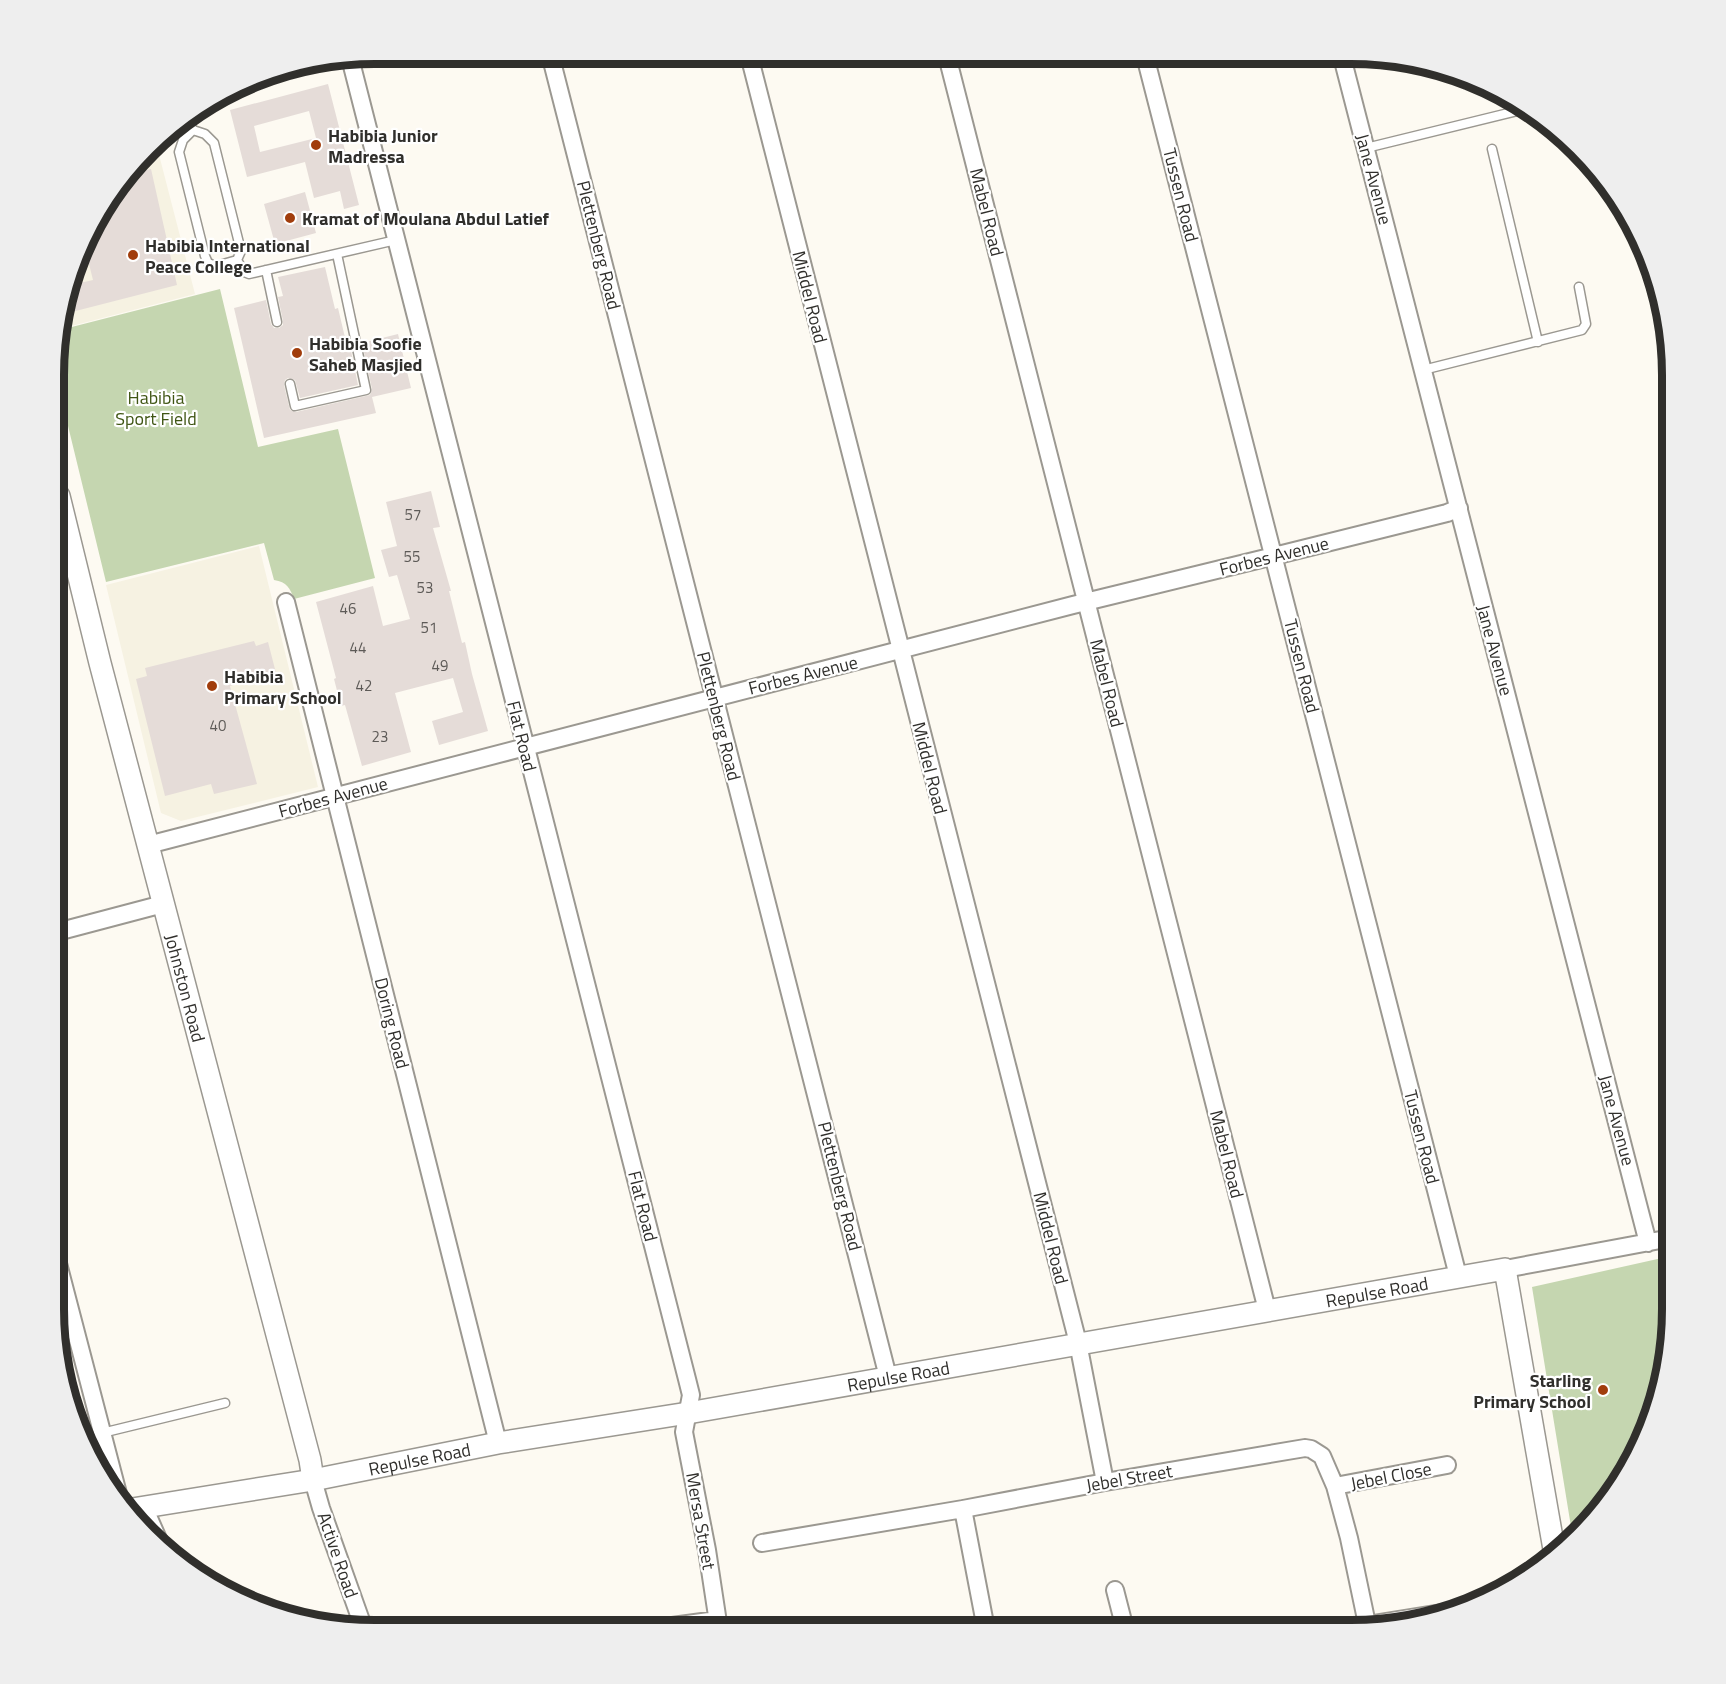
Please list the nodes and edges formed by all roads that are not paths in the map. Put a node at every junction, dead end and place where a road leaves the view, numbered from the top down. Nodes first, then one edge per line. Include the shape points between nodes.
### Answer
1 (553, 64) edge
2 (750, 64) edge
3 (949, 64) edge
4 (1147, 64) edge
5 (1344, 64) edge
6 (352, 65) edge
7 (1515, 112) edge
8 (191, 126) edge
9 (193, 130) junction
10 (1366, 148) junction
11 (1491, 149) dead end
12 (396, 240) junction
13 (337, 254) junction
14 (237, 260) junction
15 (266, 270) junction
16 (1579, 287) dead end
17 (277, 322) dead end
18 (1539, 342) junction
19 (1423, 370) junction
20 (290, 384) dead end
21 (1459, 508) junction
22 (64, 516) edge
23 (1274, 556) junction
24 (1086, 601) junction
25 (286, 603) dead end
26 (900, 650) junction
27 (715, 698) junction
28 (525, 747) junction
29 (336, 797) junction
30 (148, 845) junction
31 (163, 904) junction
32 (64, 930) edge
33 (1662, 1240) edge
34 (1648, 1243) junction
35 (1505, 1269) junction
36 (1458, 1276) junction
37 (64, 1287) edge
38 (1267, 1310) junction
39 (1078, 1343) junction
40 (888, 1377) junction
41 (225, 1403) dead end
42 (687, 1413) junction
43 (102, 1433) junction
44 (498, 1443) junction
45 (1447, 1465) dead end
46 (113, 1475) edge
47 (313, 1480) junction
48 (1105, 1482) junction
49 (1335, 1486) junction
50 (137, 1508) edge
51 (963, 1509) junction
52 (762, 1543) dead end
53 (1553, 1544) edge
54 (1115, 1590) dead end
55 (361, 1619) edge
56 (1366, 1619) edge
57 (717, 1620) edge
58 (984, 1620) edge
59 (1123, 1620) edge

1 - 27 street, Plettenberg Road
2 - 26 street, Middel Road
3 - 24 street, Mabel Road
4 - 23 street, Tussen Road
5 - 10 street, Jane Avenue
6 - 12 street, Flat Road
7 - 10 lane
8 - 9 lane
9 - 14 lane via 214,143 241,250
9 - 14 lane via 183,140 179,152 204,256 216,266
10 - 19 street, Jane Avenue
11 - 18 lane
12 - 13 lane
12 - 28 street, Flat Road
13 - 15 lane
13 - 20 lane via 366,390 295,406
14 - 15 lane via 249,274
15 - 17 lane
16 - 18 lane via 1584,328
18 - 19 lane
19 - 21 street, Jane Avenue
21 - 23 street, Forbes Avenue
21 - 34 street, Jane Avenue
22 - 30 street, Johnston Road
23 - 24 street, Forbes Avenue
23 - 36 street, Tussen Road
24 - 26 street, Forbes Avenue
24 - 38 street, Mabel Road
25 - 29 street, Doring Road
26 - 27 street, Forbes Avenue
26 - 39 street, Middel Road
27 - 28 street, Forbes Avenue
27 - 40 street, Plettenberg Road
28 - 29 street, Forbes Avenue
28 - 42 street, Flat Road via 691,1395
29 - 30 street, Forbes Avenue
29 - 44 street, Doring Road
30 - 31 street, Johnston Road
31 - 32 street
31 - 47 street, Johnston Road
33 - 34 street, Repulse Road
34 - 35 street, Repulse Road
35 - 36 street, Repulse Road
35 - 53 street
36 - 38 street, Repulse Road
37 - 43 street
38 - 39 street, Repulse Road
39 - 40 street, Repulse Road
39 - 48 street, Middel Road
40 - 42 street, Repulse Road
41 - 43 lane
42 - 44 street, Repulse Road
42 - 57 street, Mersa Street via 684,1432
43 - 46 street
44 - 47 street, Repulse Road
45 - 49 street, Jebel Close
47 - 50 street, Repulse Road
47 - 55 street, Active Road
48 - 49 street, Jebel Street via 1305,1448 1322,1456
48 - 51 street, Jebel Street
49 - 56 street, Jebel Street
51 - 52 street, Jebel Street
51 - 58 street
54 - 59 street

